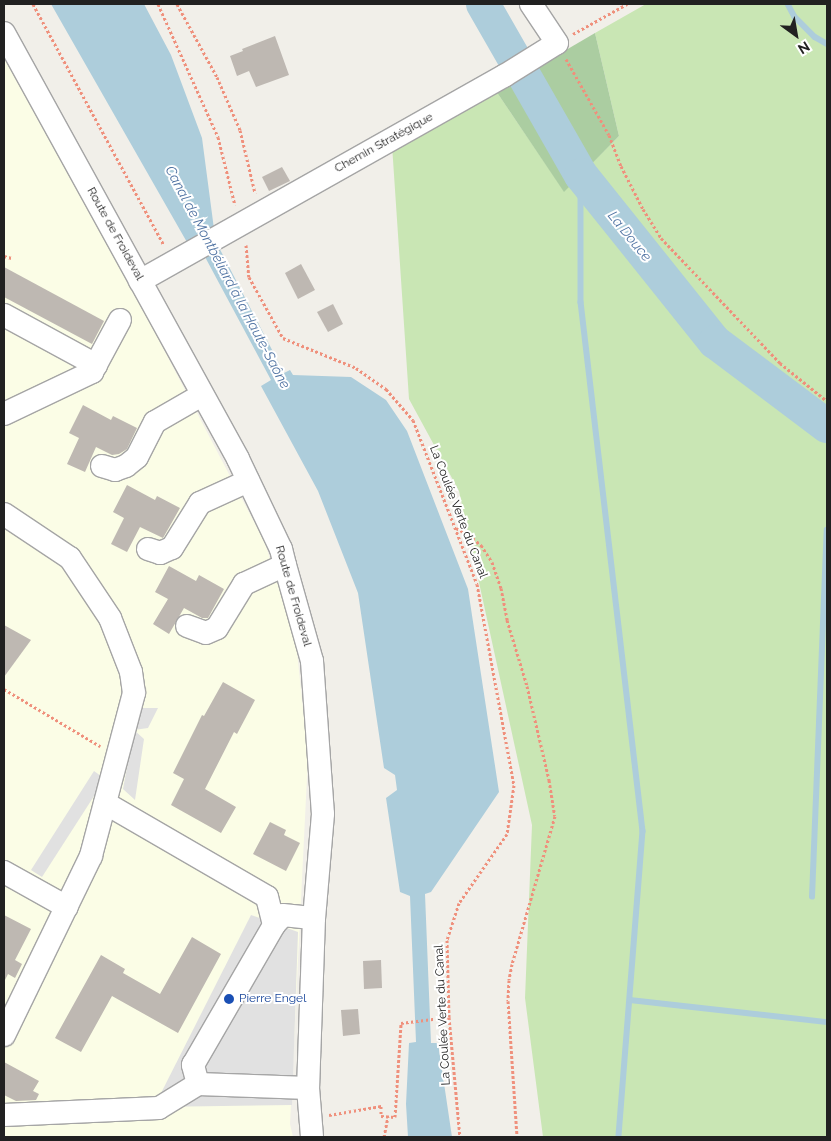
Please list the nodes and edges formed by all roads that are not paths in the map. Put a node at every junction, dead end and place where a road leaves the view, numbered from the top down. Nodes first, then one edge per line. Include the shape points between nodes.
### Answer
1 (531, 4) edge
2 (4, 33) edge
3 (140, 281) junction
4 (4, 315) edge
5 (120, 320) dead end
6 (96, 365) junction
7 (202, 395) junction
8 (4, 414) edge
9 (102, 466) dead end
10 (248, 481) junction
11 (4, 514) edge
12 (148, 549) dead end
13 (285, 565) junction
14 (187, 626) dead end
15 (105, 803) junction
16 (4, 872) edge
17 (67, 907) junction
18 (314, 918) junction
19 (274, 925) junction
20 (4, 1035) edge
21 (198, 1084) junction
22 (308, 1088) junction
23 (4, 1115) edge
24 (310, 1128) edge

1 - 3 street, Chemin Stratégique via 557,43
2 - 3 street, Route de Froideval
3 - 7 street, Route de Froideval
4 - 6 street
5 - 6 street
6 - 8 street via 92,372 77,380
7 - 9 street via 155,422 137,458 126,466 115,470
7 - 10 street, Route de Froideval
10 - 12 street via 200,503 172,548 160,553
10 - 13 street, Route de Froideval via 281,549
11 - 15 street via 70,558 110,618 131,672 134,693
13 - 14 street via 244,584 217,628 206,633
13 - 18 street, Route de Froideval via 312,661 323,814
15 - 17 street via 91,856
15 - 19 street via 267,897
16 - 17 street
17 - 20 street
18 - 19 street via 283,915
18 - 22 street, Route de Froideval
19 - 21 street via 193,1065
21 - 22 street
21 - 23 street via 159,1108
22 - 24 street, Route de Froideval

